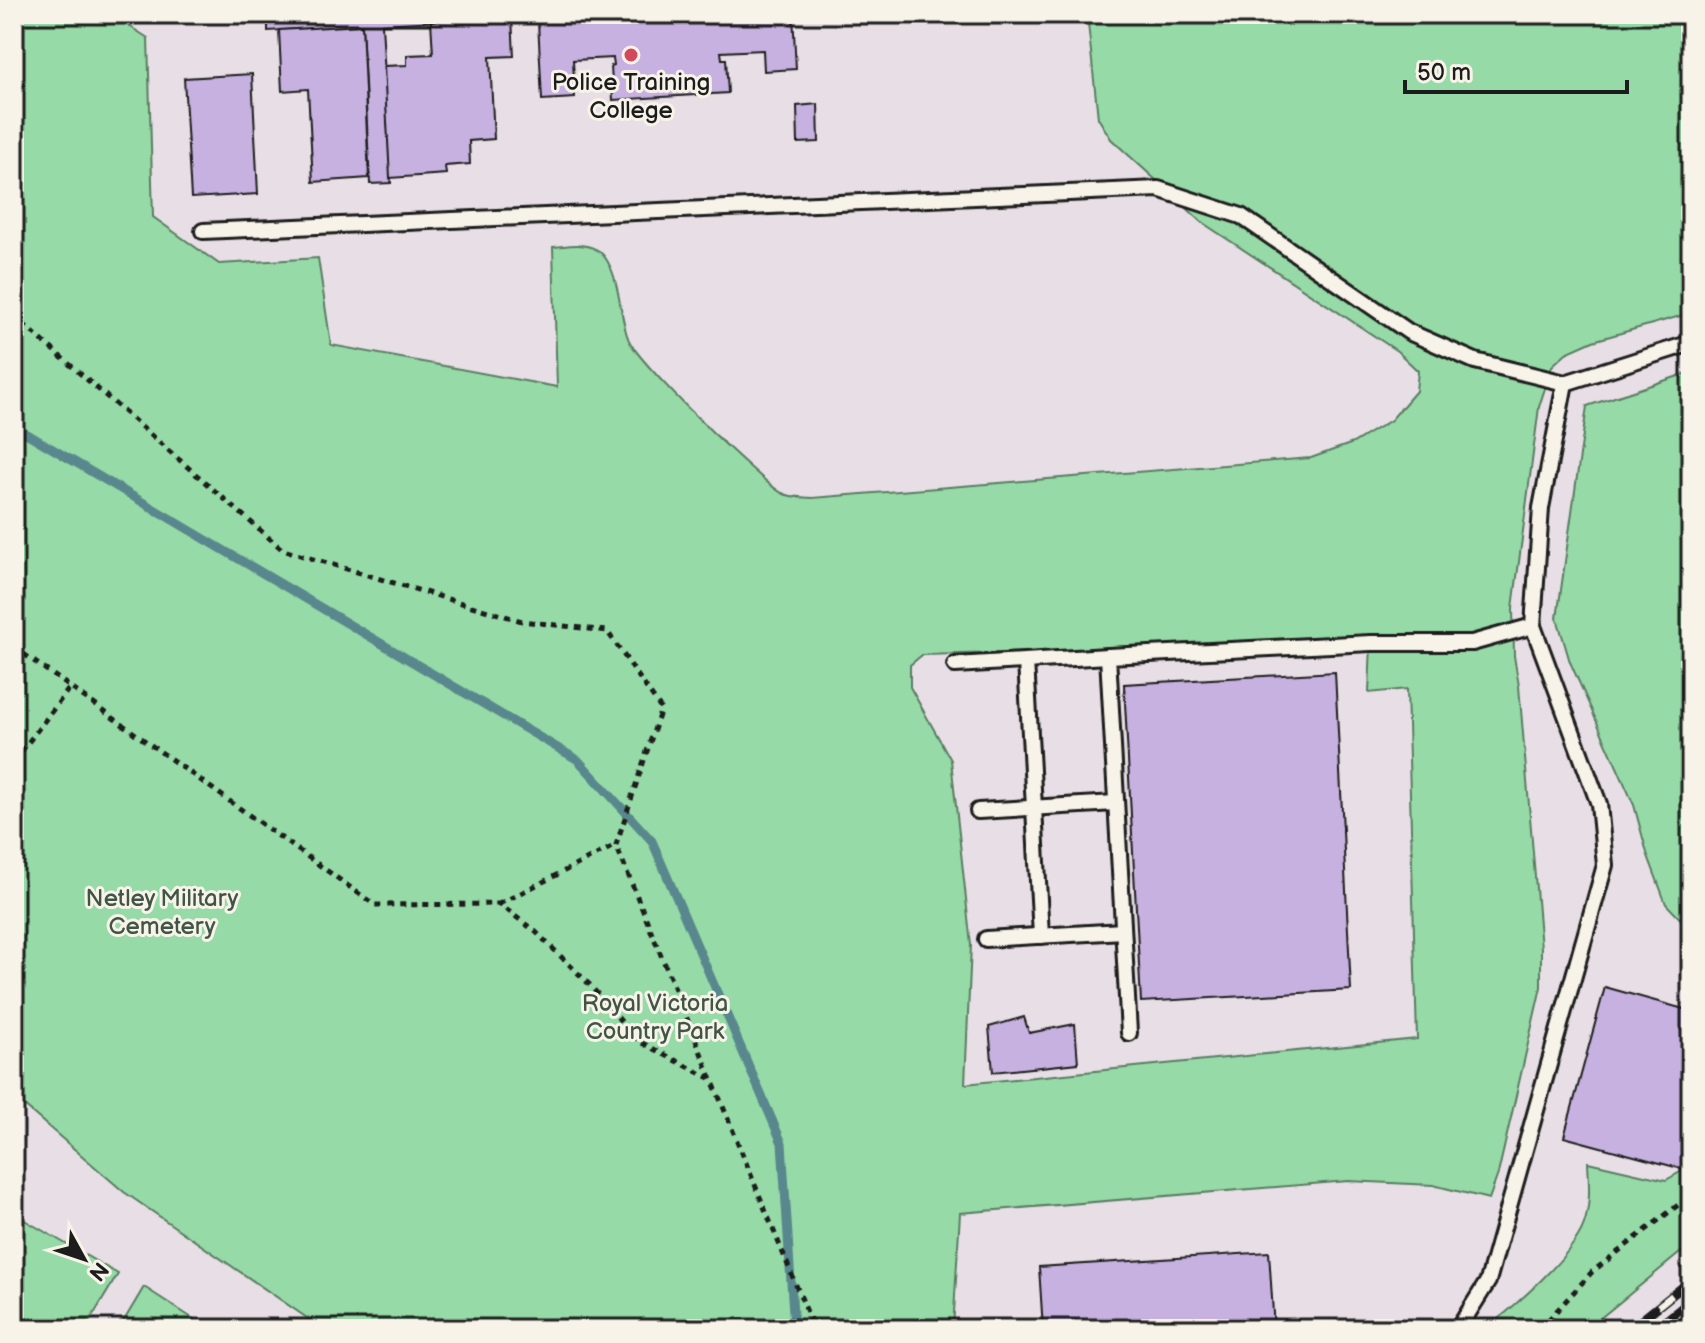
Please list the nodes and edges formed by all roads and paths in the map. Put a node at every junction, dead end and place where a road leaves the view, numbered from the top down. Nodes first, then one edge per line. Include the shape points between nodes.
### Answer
1 (203, 231) dead end
2 (14, 316) edge
3 (1691, 343) edge
4 (1565, 383) junction
5 (1533, 626) junction
6 (14, 647) edge
7 (1108, 656) junction
8 (1026, 661) junction
9 (955, 665) dead end
10 (71, 686) junction
11 (14, 761) edge
12 (1116, 803) junction
13 (1034, 807) junction
14 (978, 811) dead end
15 (616, 845) junction
16 (499, 904) junction
17 (1123, 931) junction
18 (1041, 936) junction
19 (986, 939) dead end
20 (1129, 1033) dead end
21 (710, 1078) junction
22 (1691, 1195) edge
23 (814, 1329) edge
24 (1458, 1329) edge
25 (1540, 1329) edge

1 - 4 lane via 1158,189 1241,216 1409,332 1475,361
2 - 15 path via 283,550 522,621 607,631 661,709
3 - 4 lane
4 - 5 lane via 1541,508
5 - 7 lane via 1472,643
5 - 24 lane via 1599,804 1605,865 1488,1281
6 - 10 path
7 - 8 lane
7 - 12 lane
8 - 9 lane
8 - 13 lane
10 - 11 path
10 - 16 path via 375,905
12 - 13 lane
12 - 17 lane
13 - 14 lane
13 - 18 lane
15 - 16 path
15 - 21 path
16 - 21 path via 547,942 638,1041
17 - 18 lane
17 - 20 lane
18 - 19 lane
21 - 23 path
22 - 25 path via 1592,1272

